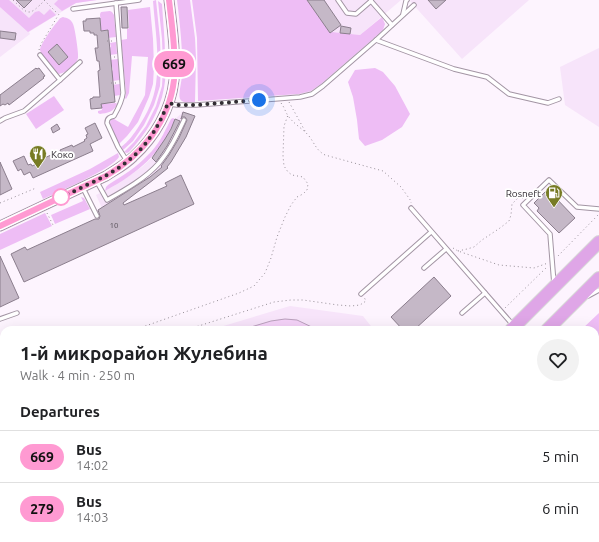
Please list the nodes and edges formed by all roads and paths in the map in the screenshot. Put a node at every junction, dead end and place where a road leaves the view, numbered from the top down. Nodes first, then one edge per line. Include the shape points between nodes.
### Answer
1 (13, 0) edge
2 (44, 0) edge
3 (139, 0) edge
4 (169, 0) edge
5 (338, 0) edge
6 (407, 0) edge
7 (371, 1) edge
8 (116, 3) junction
9 (414, 5) dead end
10 (73, 9) dead end
11 (403, 15) junction
12 (392, 25) junction
13 (119, 40) junction
14 (376, 40) junction
15 (107, 41) dead end
16 (40, 55) joint
17 (80, 62) dead end
18 (60, 80) junction
19 (286, 98) junction
20 (275, 99) junction
21 (559, 99) dead end
22 (168, 103) junction
23 (288, 115) junction
24 (184, 120) dead end
25 (0, 121) edge
26 (306, 133) junction
27 (128, 162) junction
28 (96, 180) junction
29 (83, 187) junction
30 (36, 188) dead end
31 (526, 202) junction
32 (0, 203) edge
33 (44, 206) junction
34 (410, 208) joint
35 (599, 209) edge
36 (97, 216) dead end
37 (0, 226) edge
38 (54, 227) dead end
39 (431, 232) junction
40 (599, 242) edge
41 (452, 247) dead end
42 (446, 248) junction
43 (458, 251) junction
44 (552, 262) junction
45 (424, 268) dead end
46 (599, 278) edge
47 (554, 288) junction
48 (599, 290) edge
49 (485, 293) junction
50 (361, 294) joint
51 (574, 302) junction
52 (17, 313) dead end
53 (462, 313) dead end
54 (0, 319) edge
55 (145, 326) edge
56 (199, 326) edge
57 (511, 326) edge
58 (515, 326) edge
59 (551, 326) edge

1 - 2 path via 28,13
2 - 16 path via 59,14 41,44
3 - 8 lane
4 - 22 main road via 174,72
5 - 7 lane via 347,13 356,14
6 - 11 lane
7 - 12 lane
8 - 10 lane
8 - 13 lane
9 - 11 lane
11 - 12 lane
12 - 14 lane
13 - 15 path
13 - 27 lane via 123,93 119,108 114,116 108,118 107,123
14 - 19 lane via 312,94
14 - 21 lane via 454,69 487,77 509,94 548,103
16 - 18 lane
17 - 18 lane
18 - 25 lane via 24,111
19 - 20 lane
19 - 26 path
20 - 22 lane via 196,105
20 - 23 path via 285,108
22 - 27 main road via 154,132 142,149
23 - 26 path
23 - 55 path via 284,126 284,166 292,175 303,177 308,184 307,190 291,205 265,273 254,286 239,293
24 - 28 lane via 158,164 134,184 107,200
26 - 34 path via 316,148 325,155 383,171 412,200
27 - 28 main road
28 - 29 main road
29 - 33 main road
29 - 36 lane
30 - 32 path
31 - 35 lane via 549,180 577,207
31 - 43 path via 520,196 512,204 511,215 505,225 474,247
31 - 44 lane via 523,206 550,234
33 - 37 main road
33 - 38 path
34 - 39 lane
39 - 42 lane
39 - 50 lane
40 - 47 highway
41 - 43 path
42 - 45 lane
42 - 49 lane
43 - 44 path via 499,265 534,268
44 - 47 lane
46 - 51 highway
47 - 58 highway
48 - 51 lane
49 - 53 lane
49 - 57 lane
50 - 56 path via 366,300 360,305 303,300 274,302
51 - 59 highway
52 - 54 lane

